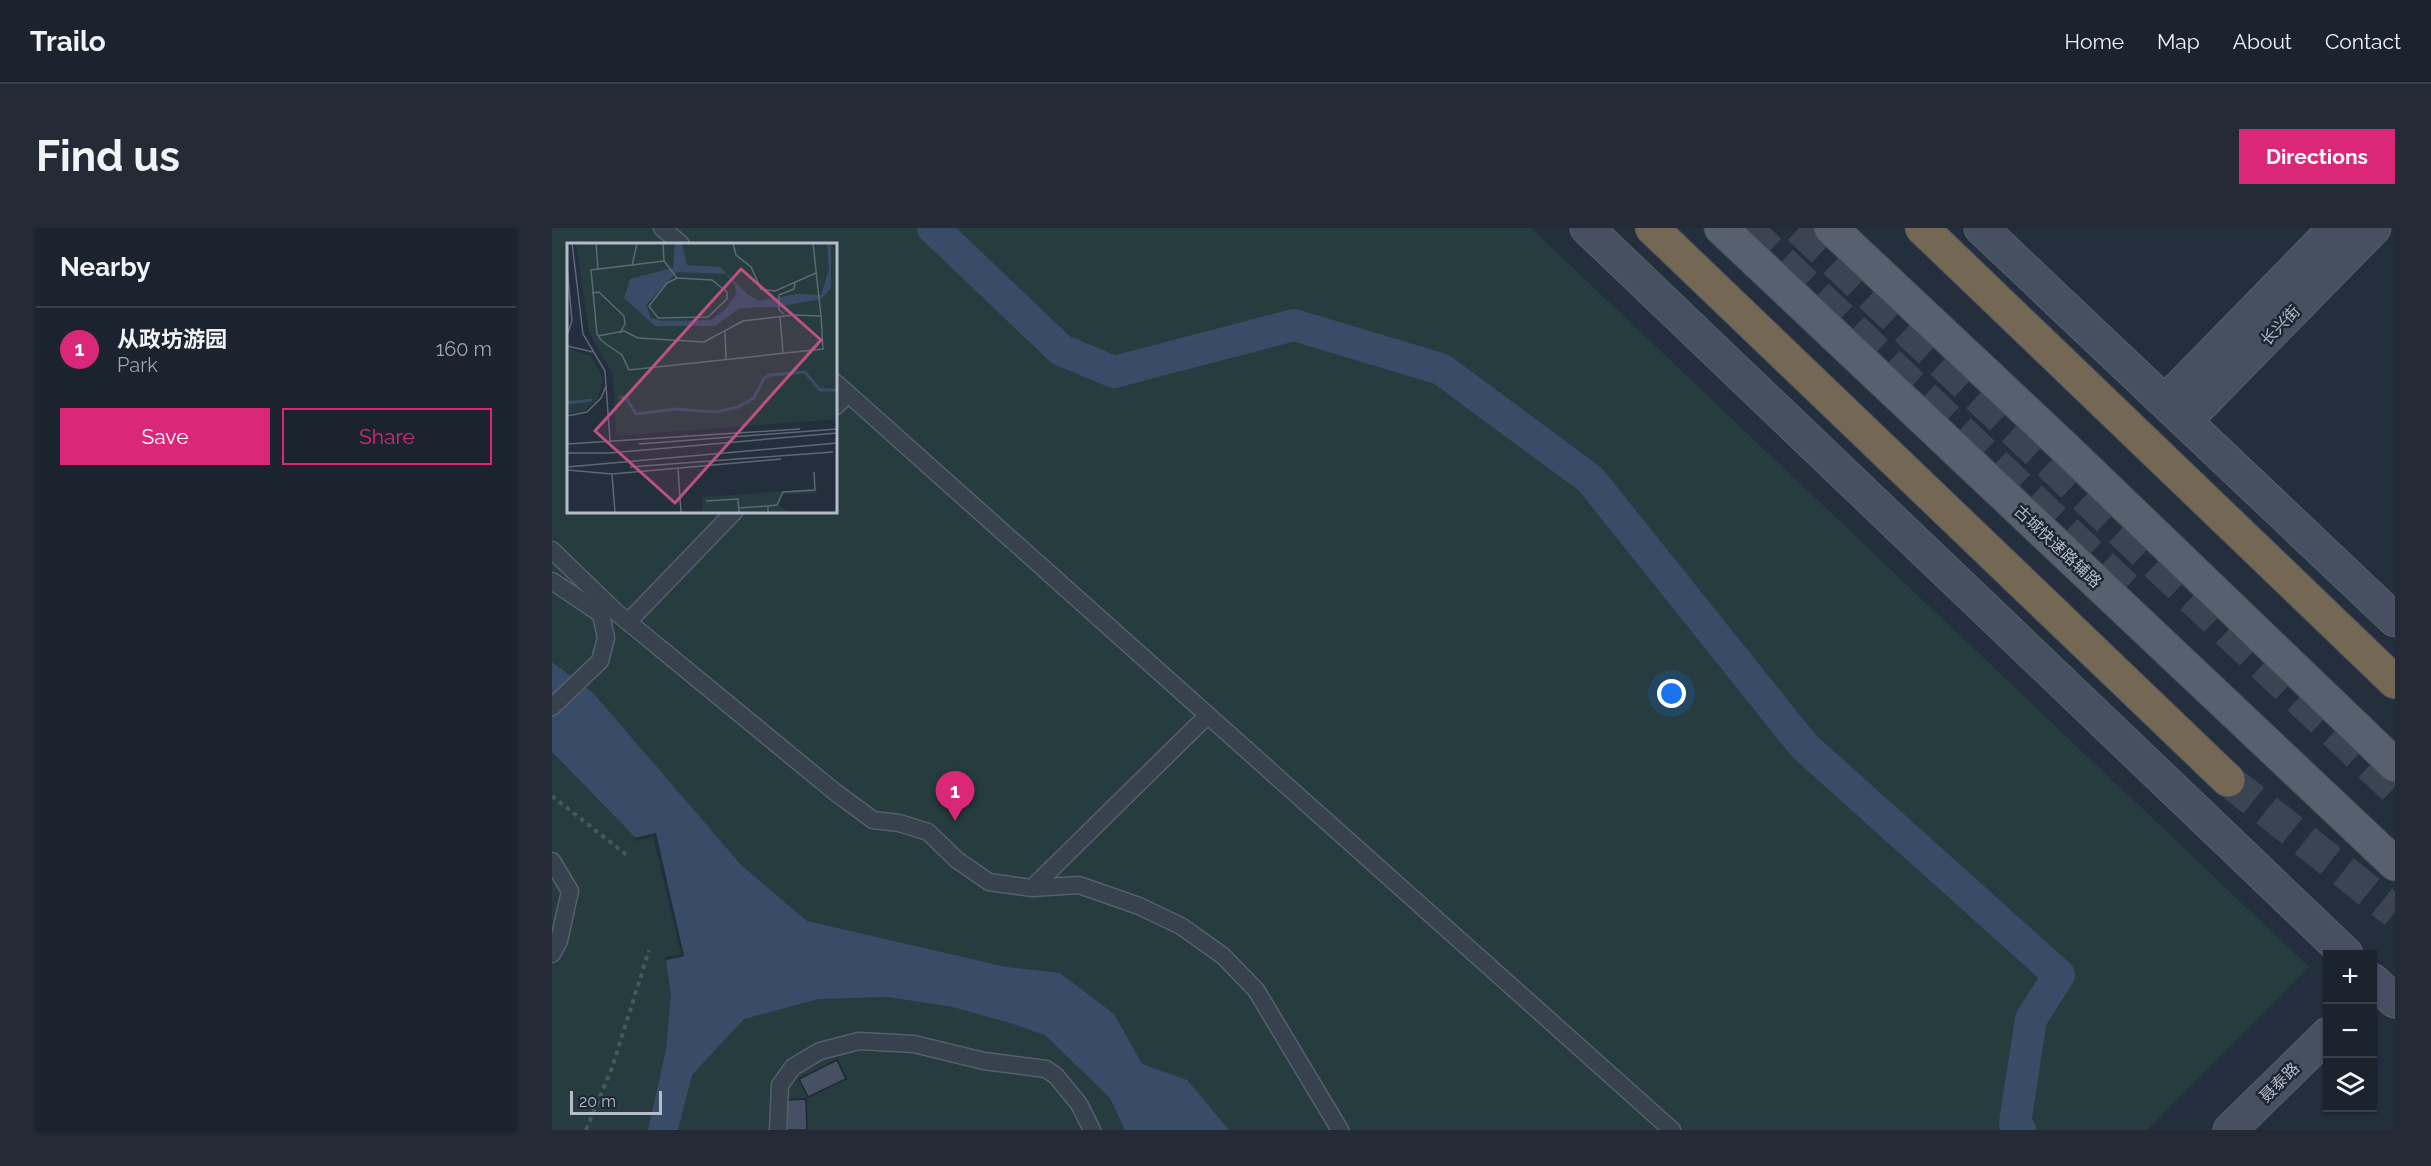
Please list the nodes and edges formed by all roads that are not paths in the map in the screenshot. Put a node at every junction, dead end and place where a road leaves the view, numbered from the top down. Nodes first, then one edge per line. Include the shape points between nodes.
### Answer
1 (662, 228) edge
2 (1587, 228) edge
3 (1652, 228) edge
4 (1721, 228) edge
5 (1831, 228) edge
6 (1922, 228) edge
7 (1981, 228) edge
8 (2335, 228) edge
9 (2374, 228) edge
10 (680, 243) edge
11 (842, 388) edge
12 (837, 403) edge
13 (2175, 412) junction
14 (733, 513) edge
15 (552, 550) edge
16 (552, 580) edge
17 (2395, 620) edge
18 (628, 622) junction
19 (2395, 682) edge
20 (552, 707) edge
21 (1208, 715) junction
22 (2395, 765) edge
23 (2228, 780) tunnel mouth
24 (552, 861) edge
25 (2395, 864) edge
26 (1032, 888) junction
27 (2342, 950) edge
28 (552, 954) edge
29 (2323, 1039) edge
30 (778, 1130) edge
31 (1092, 1130) edge
32 (1341, 1130) edge
33 (1672, 1130) edge
34 (2230, 1130) edge

1 - 10 lane
2 - 27 main road
3 - 23 highway
4 - 25 main road, 古城快速路辅路
5 - 22 main road
6 - 19 highway
7 - 13 main road
8 - 13 main road, 长兴街
9 - 13 main road, 长兴街
11 - 12 lane
11 - 21 lane
13 - 17 main road
14 - 18 lane
15 - 18 lane
16 - 20 lane via 601,614 606,638 600,661
18 - 26 lane via 873,820 928,832 957,860 989,882
21 - 26 lane
21 - 33 lane
24 - 28 lane via 570,891 559,941
26 - 32 lane via 1079,885 1139,906 1181,926 1223,956 1256,990
29 - 34 main road, 聂泰路
30 - 31 lane via 780,1085 793,1067 820,1051 859,1041 914,1044 984,1061 1046,1069 1079,1104

